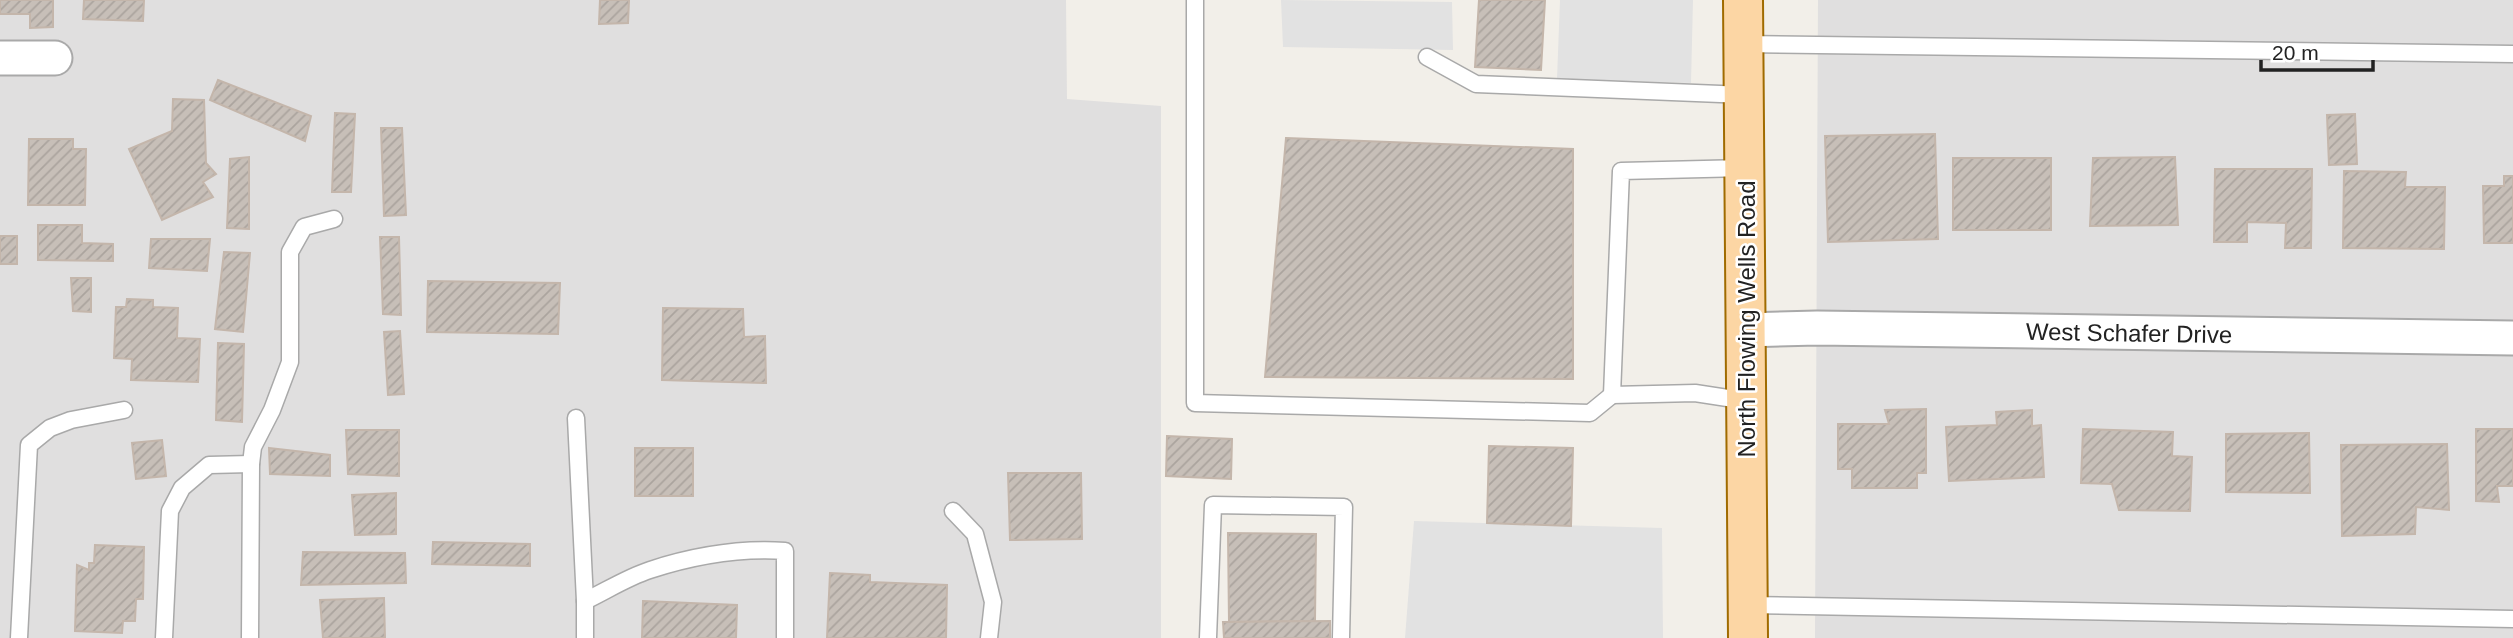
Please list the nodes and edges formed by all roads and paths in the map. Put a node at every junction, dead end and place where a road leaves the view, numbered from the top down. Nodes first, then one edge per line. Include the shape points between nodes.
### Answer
1 (1195, 0) edge
2 (1743, 0) edge
3 (1743, 44) junction
4 (2513, 54) edge
5 (1427, 57) dead end
6 (0, 58) edge
7 (55, 58) dead end
8 (1745, 95) junction
9 (1745, 167) junction
10 (334, 219) dead end
11 (1745, 330) junction
12 (2513, 338) edge
13 (1612, 395) junction
14 (1747, 401) junction
15 (124, 410) dead end
16 (576, 418) dead end
17 (251, 464) junction
18 (953, 511) dead end
19 (586, 601) junction
20 (2513, 620) edge
21 (1748, 621) edge
22 (19, 638) edge
23 (164, 638) edge
24 (250, 638) edge
25 (585, 638) edge
26 (785, 638) edge
27 (989, 638) edge
28 (1208, 638) edge
29 (1341, 638) edge

1 - 13 lane via 1195,403 1590,414
2 - 3 main road, North Flowing Wells Road
3 - 4 lane
3 - 8 main road, North Flowing Wells Road
5 - 8 lane via 1476,84
6 - 7 street
8 - 9 main road, North Flowing Wells Road
9 - 11 main road, North Flowing Wells Road
9 - 13 lane via 1620,171
10 - 17 lane via 304,227 290,251 290,362 253,447
11 - 12 street, West Schafer Drive
11 - 14 main road, North Flowing Wells Road
13 - 14 lane via 1695,393
14 - 21 main road, North Flowing Wells Road
15 - 22 lane via 71,420 29,444
16 - 19 lane
17 - 23 lane via 209,465 182,488 170,511
17 - 24 lane
18 - 27 lane via 975,534 993,602
19 - 25 lane
19 - 26 lane via 648,570 753,549 785,551
20 - 21 lane
28 - 29 lane via 1213,505 1344,508

